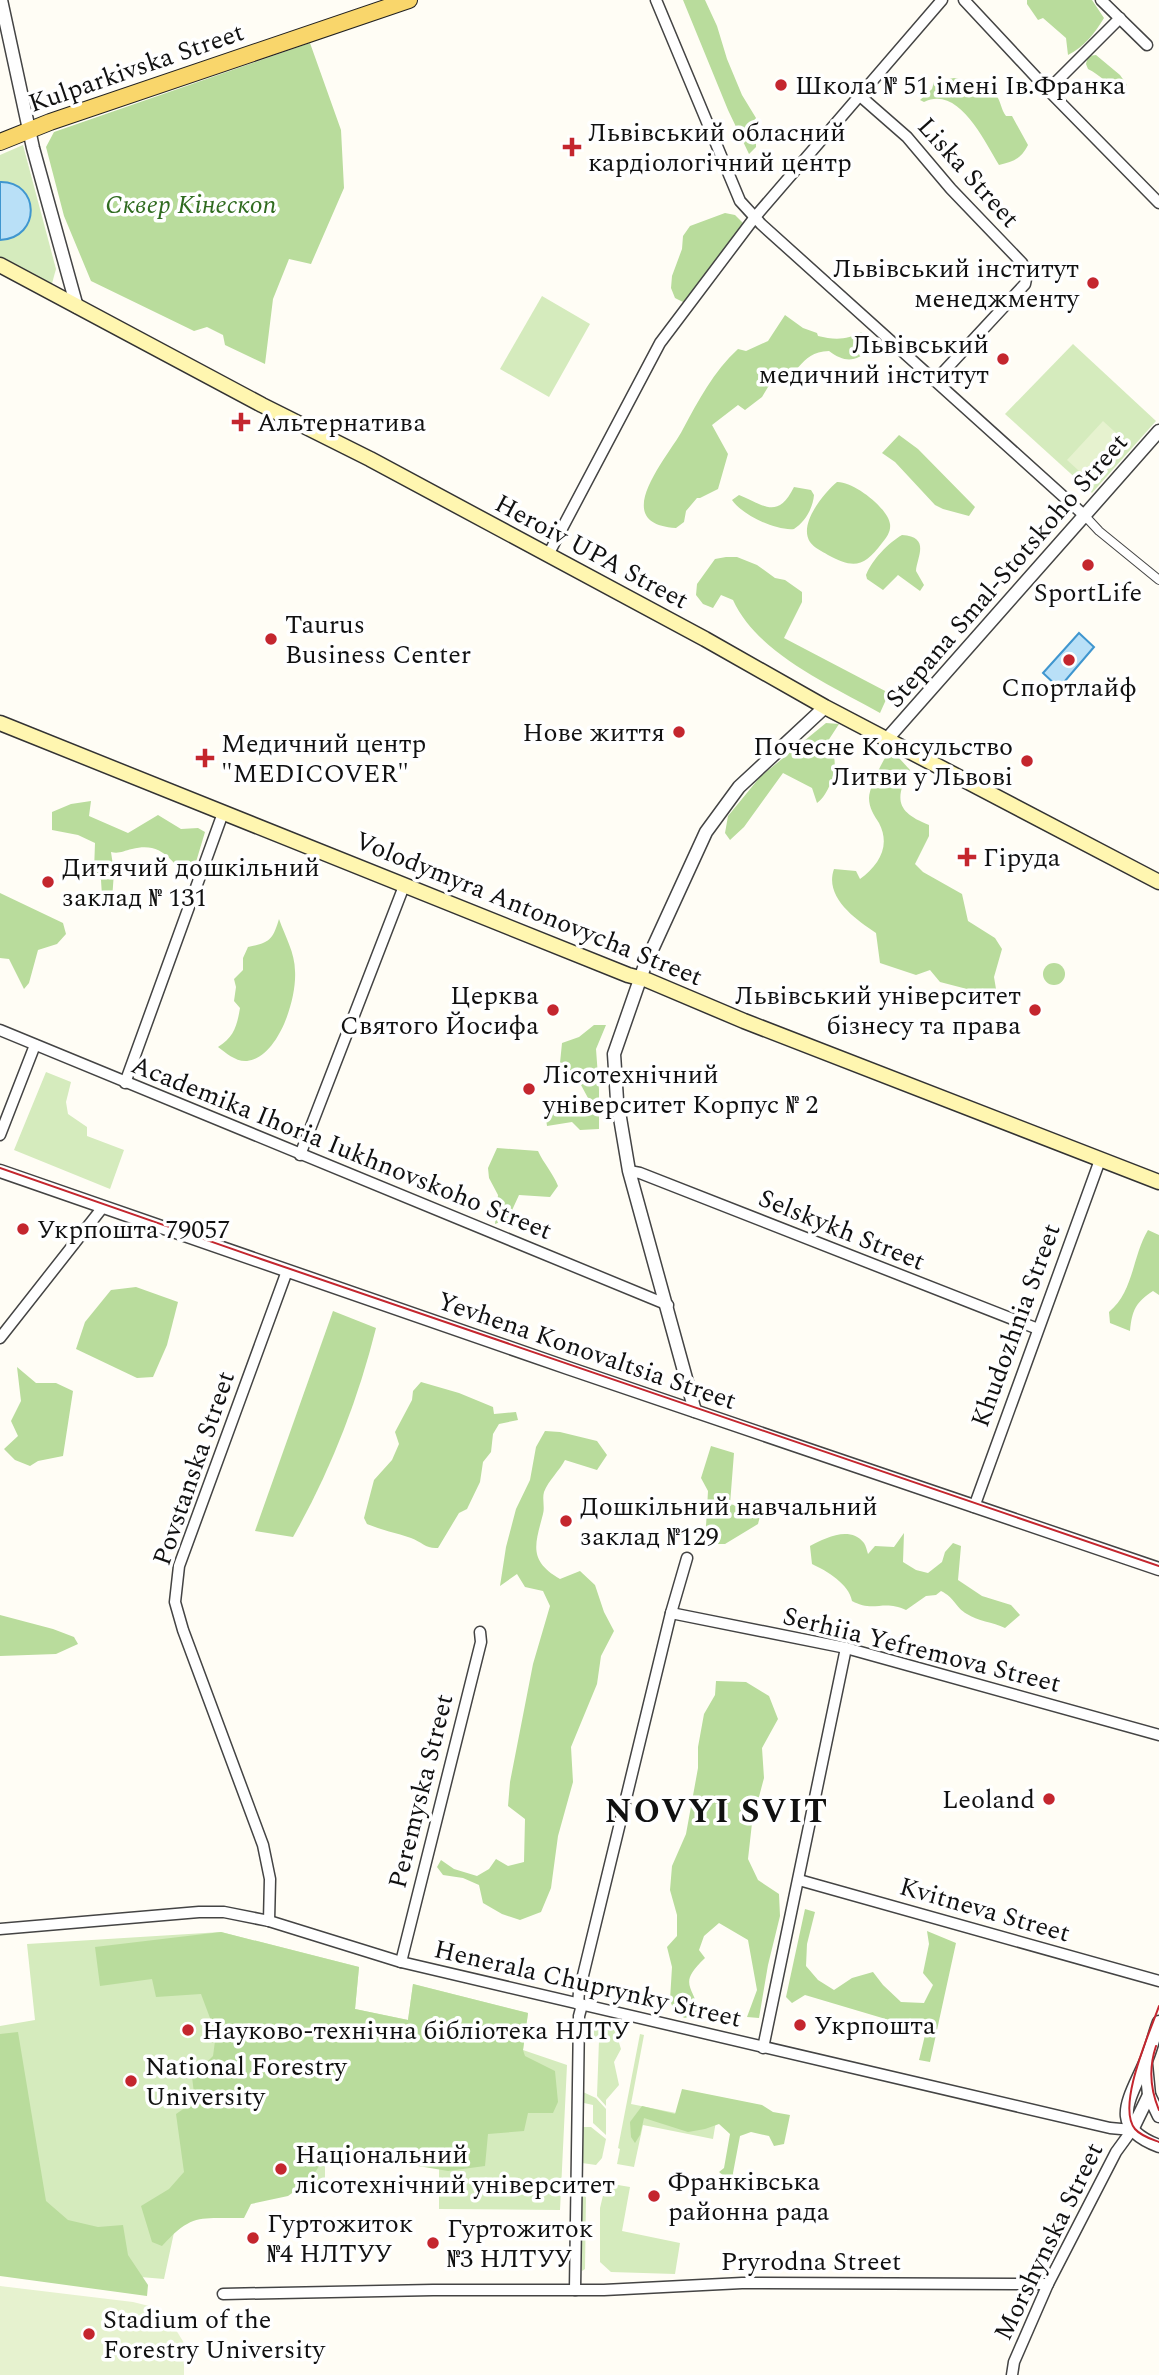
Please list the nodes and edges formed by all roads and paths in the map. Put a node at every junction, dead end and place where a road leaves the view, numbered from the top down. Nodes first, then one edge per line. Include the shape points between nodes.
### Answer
1 (1, 0) edge
2 (409, 0) edge
3 (656, 0) edge
4 (942, 0) edge
5 (964, 0) edge
6 (1101, 0) edge
7 (1120, 18) junction
8 (1147, 45) dead end
9 (1048, 90) junction
10 (859, 95) junction
11 (29, 129) junction
12 (0, 142) edge
13 (1159, 203) edge
14 (755, 217) junction
15 (0, 265) edge
16 (77, 307) junction
17 (934, 381) junction
18 (1159, 431) edge
19 (1085, 516) junction
20 (548, 555) junction
21 (1159, 580) edge
22 (825, 707) junction
23 (0, 723) edge
24 (887, 739) junction
25 (223, 813) junction
26 (1159, 882) edge
27 (404, 886) junction
28 (640, 977) junction
29 (0, 1030) edge
30 (35, 1045) junction
31 (125, 1083) junction
32 (0, 1135) edge
33 (300, 1155) junction
34 (1100, 1160) junction
35 (0, 1171) edge
36 (629, 1171) junction
37 (1159, 1182) edge
38 (103, 1207) junction
39 (287, 1271) junction
40 (668, 1305) junction
41 (1038, 1329) junction
42 (0, 1338) edge
43 (695, 1411) junction
44 (974, 1507) junction
45 (687, 1558) dead end
46 (1159, 1569) edge
47 (671, 1613) junction
48 (480, 1632) dead end
49 (846, 1648) junction
50 (1159, 1735) edge
51 (799, 1880) junction
52 (269, 1921) junction
53 (0, 1928) edge
54 (401, 1962) junction
55 (1159, 1981) edge
56 (580, 2005) junction
57 (1159, 2022) edge
58 (763, 2048) junction
59 (1146, 2060) junction
60 (1149, 2095) junction
61 (1159, 2116) edge
62 (1132, 2130) junction
63 (1159, 2146) edge
64 (1048, 2284) junction
65 (575, 2290) junction
66 (223, 2294) dead end
67 (1012, 2375) edge

1 - 11 street
2 - 11 main road, Kulparkivska Street
3 - 14 street via 740,201
4 - 10 street
5 - 9 street
6 - 7 street
7 - 8 street
7 - 9 street
9 - 13 street
10 - 14 street
10 - 17 street, Liska Street via 907,137 1027,274 1025,284
11 - 12 main road, Kulparkivska Street
11 - 16 street
14 - 17 street
14 - 20 street via 660,343
15 - 16 main road, Heroiv UPA Street
16 - 20 main road, Heroiv UPA Street
17 - 19 street
18 - 19 street, Stepana Smal-Stotskoho Street
19 - 21 street
19 - 24 street, Stepana Smal-Stotskoho Street
20 - 22 main road, Heroiv UPA Street
22 - 24 main road, Heroiv UPA Street
22 - 28 street via 739,787 706,832
23 - 25 main road, Volodymyra Antonovycha Street
24 - 26 main road, Heroiv UPA Street
25 - 27 main road, Volodymyra Antonovycha Street
25 - 31 street
27 - 28 main road, Volodymyra Antonovycha Street
27 - 33 street
28 - 34 main road, Volodymyra Antonovycha Street
28 - 36 street via 614,1054
29 - 30 street, Academika Ihoria Iukhnovskoho Street
30 - 31 street, Academika Ihoria Iukhnovskoho Street
30 - 32 street
31 - 33 street, Academika Ihoria Iukhnovskoho Street
33 - 40 street, Academika Ihoria Iukhnovskoho Street
34 - 37 main road, Volodymyra Antonovycha Street
34 - 41 street, Khudozhnia Street
35 - 38 street, Yevhena Konovaltsia Street
36 - 40 street
36 - 41 street, Selskykh Street
38 - 39 street, Yevhena Konovaltsia Street
38 - 42 street
39 - 43 street, Yevhena Konovaltsia Street
39 - 52 street, Povstanska Street via 178,1566 175,1602 263,1845 270,1879
40 - 43 street
41 - 44 street, Khudozhnia Street
43 - 44 street, Yevhena Konovaltsia Street
44 - 46 street, Yevhena Konovaltsia Street
45 - 47 street
47 - 49 street, Serhiia Yefremova Street
47 - 56 street via 579,1992
48 - 54 street, Peremyska Street
49 - 50 street, Serhiia Yefremova Street
49 - 51 street
51 - 55 street, Kvitneva Street
51 - 58 street
52 - 53 street, Henerala Chuprynky Street via 199,1912
52 - 54 street, Henerala Chuprynky Street
54 - 56 street, Henerala Chuprynky Street
56 - 58 street, Henerala Chuprynky Street
56 - 65 street
57 - 59 street
58 - 62 street, Henerala Chuprynky Street
59 - 60 street
59 - 62 street via 1126,2105
60 - 61 street
60 - 62 street
62 - 63 street, Henerala Chuprynky Street
62 - 64 street, Morshynska Street via 1118,2148
64 - 65 street, Pryrodna Street via 742,2283
64 - 67 street, Morshynska Street
65 - 66 street, Pryrodna Street

